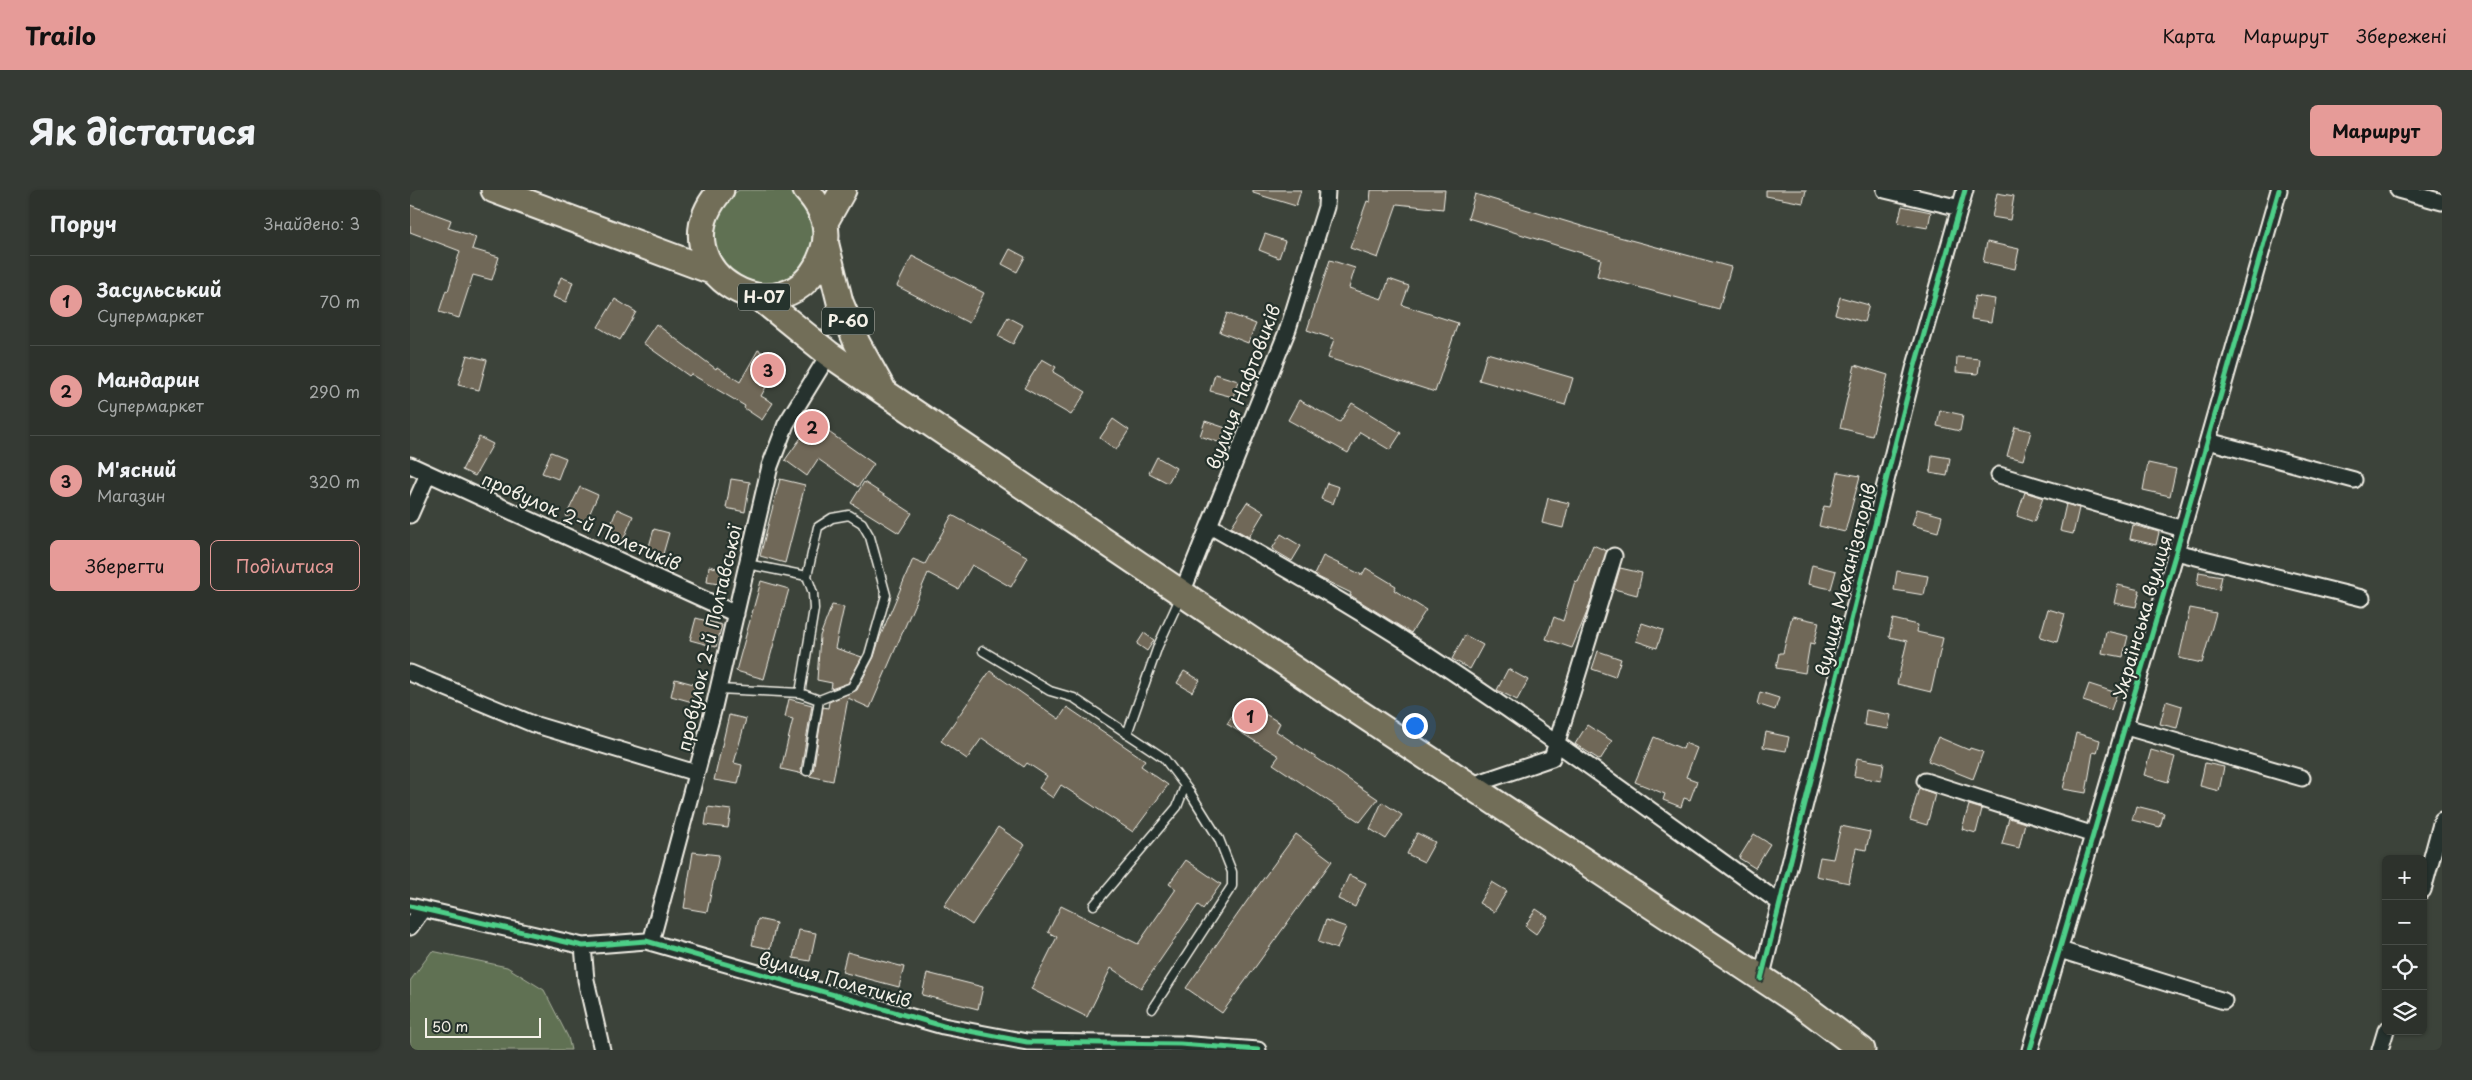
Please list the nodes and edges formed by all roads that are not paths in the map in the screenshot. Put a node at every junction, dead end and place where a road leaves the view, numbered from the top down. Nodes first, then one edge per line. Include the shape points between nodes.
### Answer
1 (494, 190) edge
2 (721, 190) edge
3 (806, 190) edge
4 (843, 190) edge
5 (1327, 190) edge
6 (1885, 190) edge
7 (1965, 190) edge
8 (2279, 190) edge
9 (2398, 190) edge
10 (2442, 202) edge
11 (1960, 208) junction
12 (826, 233) junction
13 (714, 272) junction
14 (760, 298) junction
15 (829, 354) junction
16 (884, 392) junction
17 (2208, 441) junction
18 (410, 465) edge
19 (428, 474) junction
20 (1999, 475) dead end
21 (2354, 480) dead end
22 (410, 515) edge
23 (1210, 526) junction
24 (2183, 529) junction
25 (2176, 552) junction
26 (1614, 556) dead end
27 (747, 564) junction
28 (807, 576) junction
29 (1182, 593) junction
30 (2362, 598) dead end
31 (736, 614) junction
32 (983, 651) dead end
33 (410, 673) edge
34 (718, 689) junction
35 (800, 693) junction
36 (819, 700) junction
37 (2126, 727) junction
38 (1127, 734) junction
39 (1556, 743) junction
40 (807, 771) dead end
41 (696, 772) junction
42 (2302, 778) dead end
43 (1926, 781) dead end
44 (1185, 786) junction
45 (1469, 786) junction
46 (2442, 820) edge
47 (2094, 835) junction
48 (2440, 838) edge
49 (2427, 878) edge
50 (1780, 903) junction
51 (1094, 905) dead end
52 (416, 908) edge
53 (410, 927) edge
54 (651, 942) junction
55 (583, 946) junction
56 (2060, 950) junction
57 (1761, 979) junction
58 (2224, 1001) dead end
59 (1152, 1009) dead end
60 (2384, 1035) edge
61 (602, 1050) edge
62 (1258, 1050) edge
63 (1862, 1050) edge
64 (2030, 1050) edge
65 (2380, 1050) edge

1 - 13 main road, Н-07
2 - 13 main road, Н-07 via 707,209 702,230 704,252
3 - 12 main road via 817,201
4 - 12 main road, Н-07
5 - 23 street, вулиця Нафтовиків via 1326,207 1288,330
6 - 11 street
7 - 11 street, вулиця Механізаторів
8 - 17 street, Українська вулиця
9 - 10 street
11 - 50 street, вулиця Механізаторів via 1912,379
12 - 14 main road, Н-07 via 818,266 803,284 783,295
12 - 16 main road, Р-60 via 840,302 857,343
13 - 14 main road, Н-07 via 734,290
14 - 15 main road, Р-60
15 - 16 main road, Р-60
15 - 27 street, провулок 2-й Полтавської via 786,424 770,466
16 - 29 main road, Р-60
17 - 21 street
17 - 24 street, Українська вулиця
18 - 19 street, провулок 2-й Полетиків
19 - 22 street
19 - 31 street, провулок 2-й Полетиків
20 - 24 street, Українська вулиця
23 - 29 street, вулиця Нафтовиків
23 - 39 street via 1420,650
24 - 25 street, Українська вулиця
25 - 30 street, Українська вулиця
25 - 37 street, Українська вулиця
26 - 39 street
27 - 28 lane
27 - 31 street, провулок 2-й Полтавської
28 - 35 lane via 814,609
28 - 36 lane via 818,527 832,518 849,515 862,523 870,537 886,596 869,655 852,687
29 - 38 lane via 1158,646
29 - 45 main road, Р-60
31 - 34 street, провулок 2-й Полтавської
32 - 38 lane via 1050,691 1074,698
33 - 41 street via 533,724
34 - 35 lane
34 - 41 street, провулок 2-й Полтавської
35 - 36 lane
36 - 40 lane
37 - 42 street, Українська вулиця
37 - 47 street, Українська вулиця
38 - 44 lane via 1164,758
39 - 45 street via 1552,758
39 - 50 street
41 - 54 street, провулок 2-й Полтавської
43 - 47 street
44 - 51 lane via 1177,807
44 - 59 lane via 1219,839 1232,872 1232,886
45 - 57 main road, Р-60
46 - 48 street
47 - 56 street, Українська вулиця
48 - 49 street
50 - 57 street, вулиця Механізаторів
52 - 53 street, вулиця Полетиків
52 - 55 street, вулиця Полетиків
54 - 55 street, вулиця Полетиків
54 - 62 street, вулиця Полетиків via 943,1026 1027,1042 1180,1044
55 - 61 street via 586,980
56 - 58 street
56 - 64 street, Українська вулиця
57 - 63 main road, Р-60
60 - 65 street

